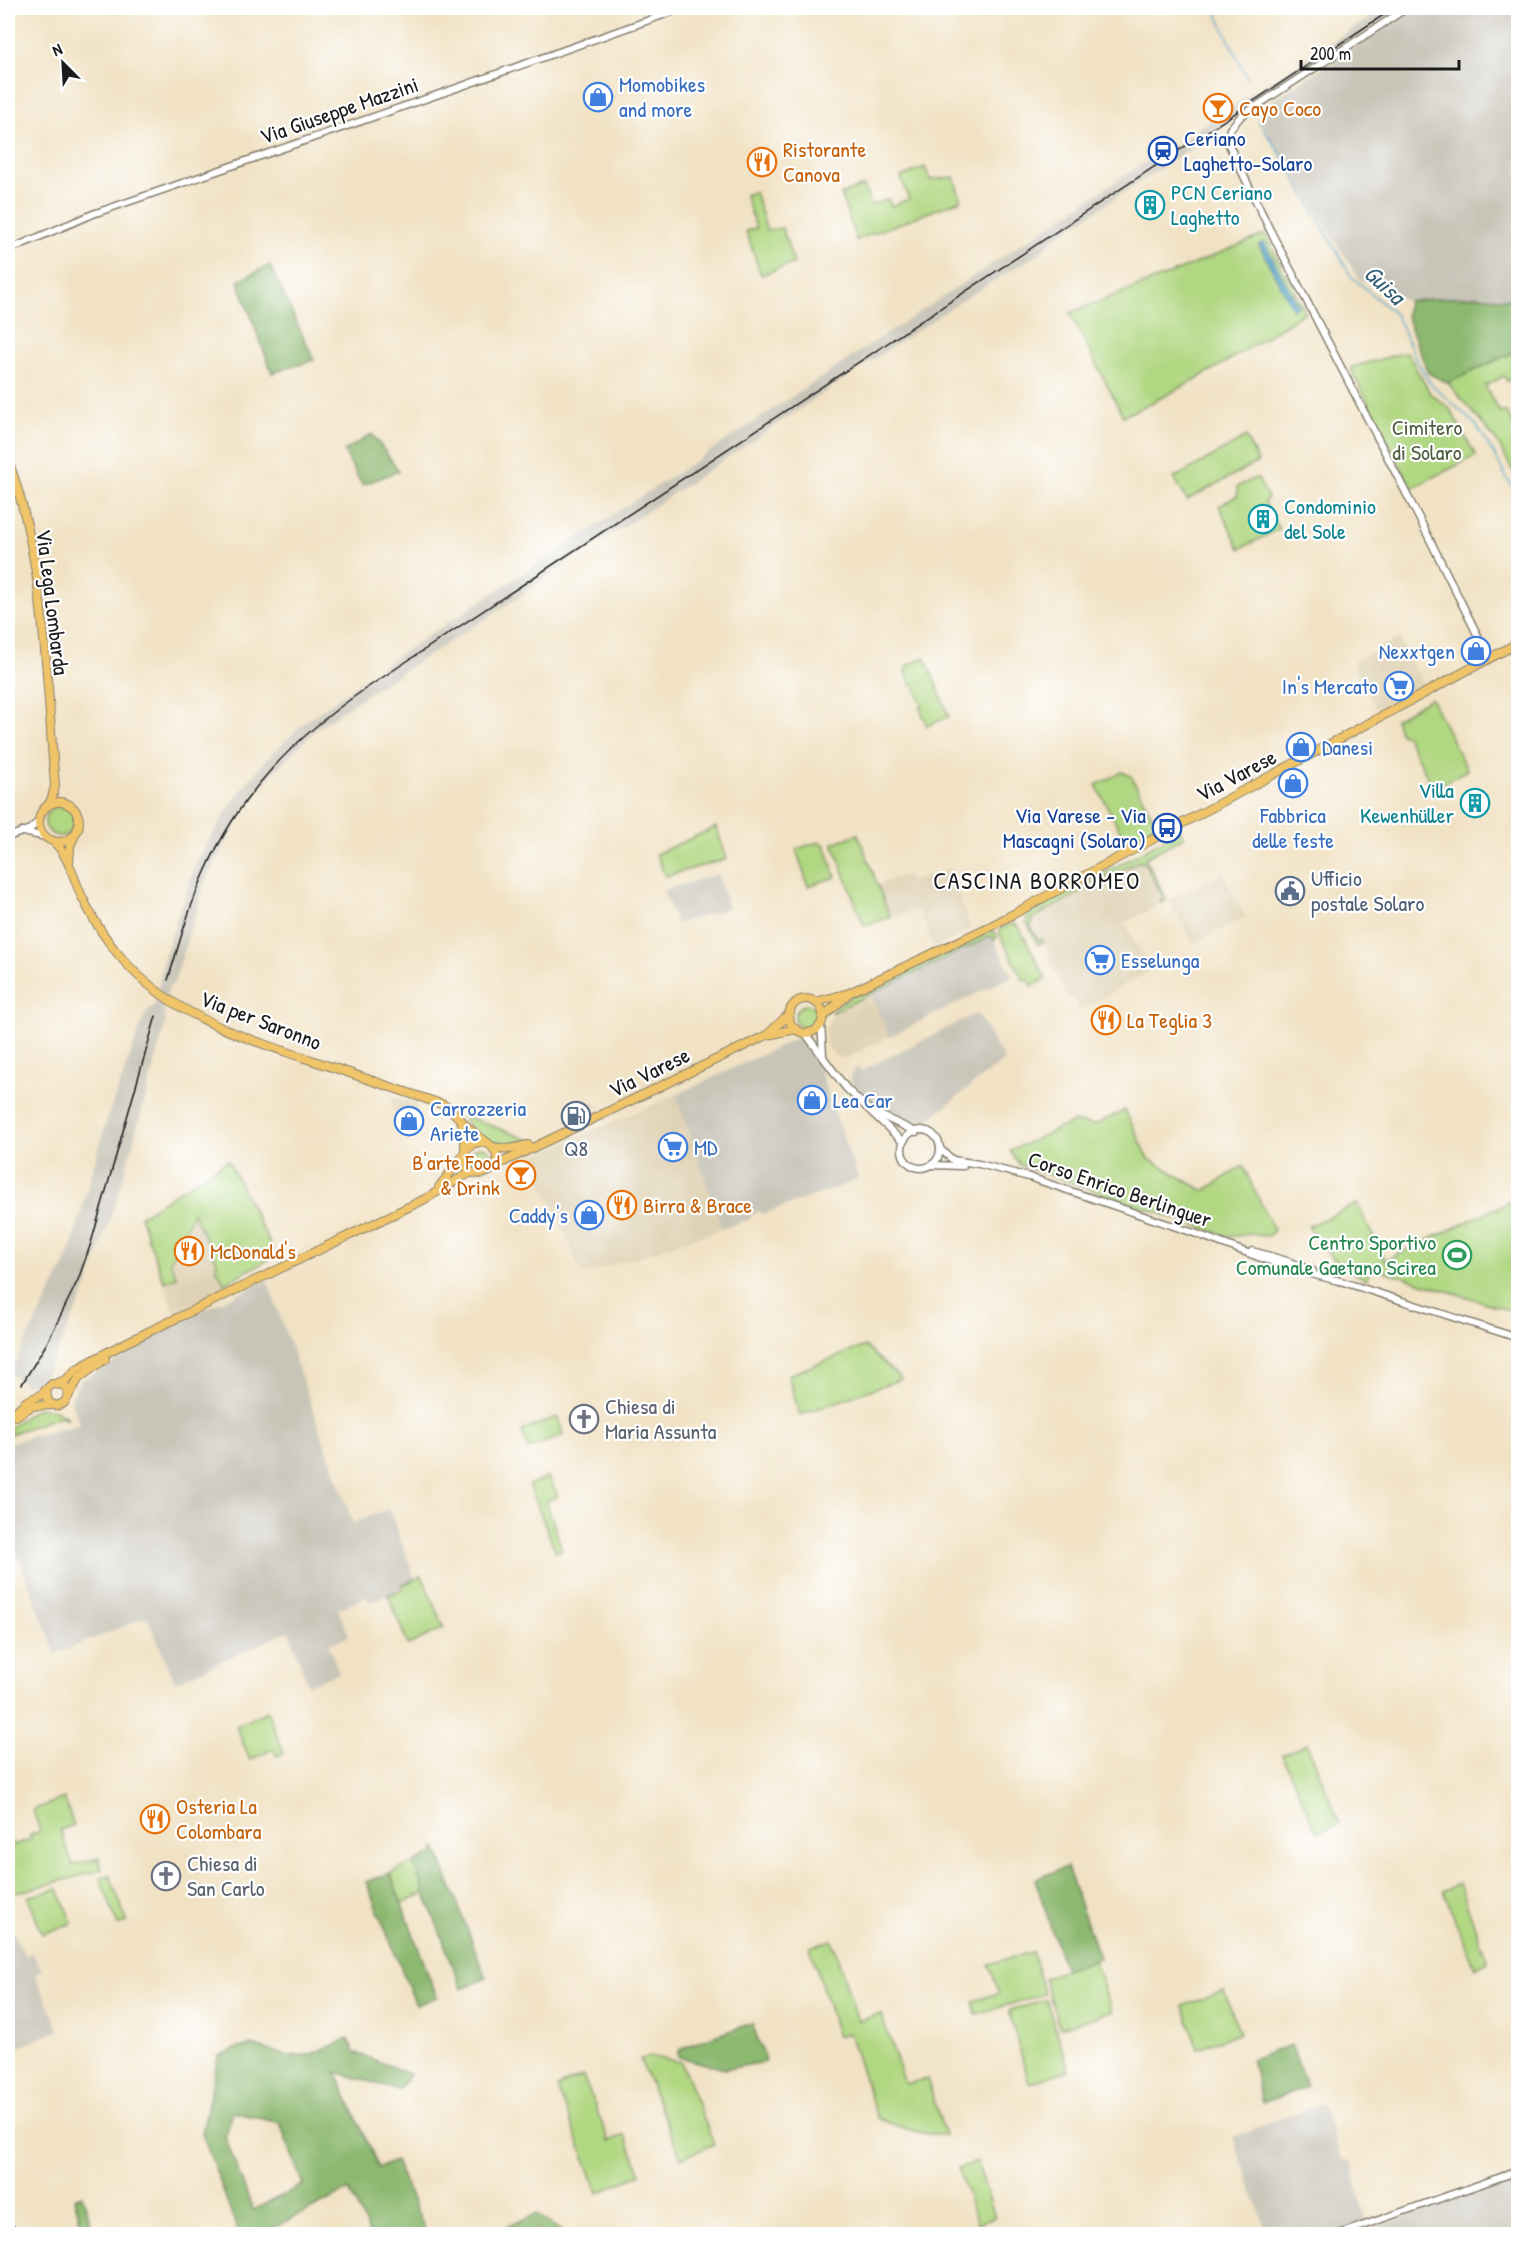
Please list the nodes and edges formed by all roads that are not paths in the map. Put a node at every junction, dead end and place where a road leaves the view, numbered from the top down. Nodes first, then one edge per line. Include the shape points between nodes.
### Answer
1 (683, 8) edge
2 (1407, 8) edge
3 (8, 249) edge
4 (8, 460) edge
5 (1518, 642) edge
6 (1489, 658) junction
7 (55, 786) junction
8 (68, 803) junction
9 (49, 804) junction
10 (39, 821) junction
11 (22, 832) junction
12 (74, 836) junction
13 (8, 837) edge
14 (50, 839) junction
15 (70, 867) junction
16 (849, 993) junction
17 (816, 1002) junction
18 (790, 1013) junction
19 (822, 1020) junction
20 (796, 1029) junction
21 (805, 1033) junction
22 (767, 1035) junction
23 (823, 1056) junction
24 (869, 1110) junction
25 (462, 1121) junction
26 (915, 1132) junction
27 (546, 1141) junction
28 (903, 1142) junction
29 (489, 1144) junction
30 (940, 1149) junction
31 (465, 1154) junction
32 (495, 1166) junction
33 (931, 1166) junction
34 (1002, 1170) junction
35 (471, 1172) junction
36 (424, 1199) junction
37 (139, 1337) junction
38 (1518, 1337) edge
39 (58, 1383) junction
40 (46, 1390) junction
41 (68, 1398) junction
42 (53, 1405) junction
43 (8, 1420) edge
44 (1518, 2171) edge
45 (1338, 2235) edge

1 - 3 street, Via Giuseppe Mazzini via 93,214
2 - 6 street via 1236,121 1228,138 1233,155
4 - 7 main road, Via Lega Lombarda via 33,551
5 - 6 main road, Via Varese
6 - 16 main road, Via Varese via 993,926
7 - 8 main road
7 - 9 main road, Via Lega Lombarda
8 - 9 main road
8 - 12 main road via 80,821
9 - 10 main road
10 - 11 street
10 - 14 main road
11 - 13 street
11 - 14 street
12 - 14 main road via 63,842
12 - 15 main road, Via per Saronno
14 - 15 main road, Via per Saronno via 59,846
15 - 25 main road, Via per Saronno via 85,903 114,949 140,977 173,1003 266,1045 444,1105
16 - 17 main road, Via Varese
16 - 19 main road, Via Varese
17 - 18 main road via 801,1000
17 - 19 main road
18 - 20 main road
18 - 22 main road, Via Varese
19 - 21 main road via 814,1031
19 - 23 street
20 - 21 main road
20 - 22 main road, Via Varese
21 - 23 street
22 - 27 main road, Via Varese
23 - 24 street via 846,1088
24 - 26 street
24 - 28 street
25 - 29 main road, Via per Saronno
25 - 31 main road
26 - 28 street
26 - 30 street via 934,1136
27 - 29 main road, Via Varese via 510,1149
27 - 32 main road, Via Varese
28 - 33 street via 907,1162 920,1168
29 - 31 main road via 473,1143
29 - 32 main road via 496,1155
30 - 33 street
30 - 34 street, Corso Enrico Berlinguer via 952,1160
31 - 35 main road
31 - 36 main road via 448,1178
32 - 35 main road via 484,1174
33 - 34 street, Corso Enrico Berlinguer
34 - 38 street, Corso Enrico Berlinguer via 1080,1193 1311,1274
35 - 36 main road
36 - 37 main road
37 - 39 main road
37 - 41 main road via 85,1372
39 - 40 main road
39 - 41 main road via 66,1387
40 - 42 main road via 46,1399
40 - 43 main road via 27,1401
41 - 42 main road via 62,1405
42 - 43 main road via 32,1406
44 - 45 street

